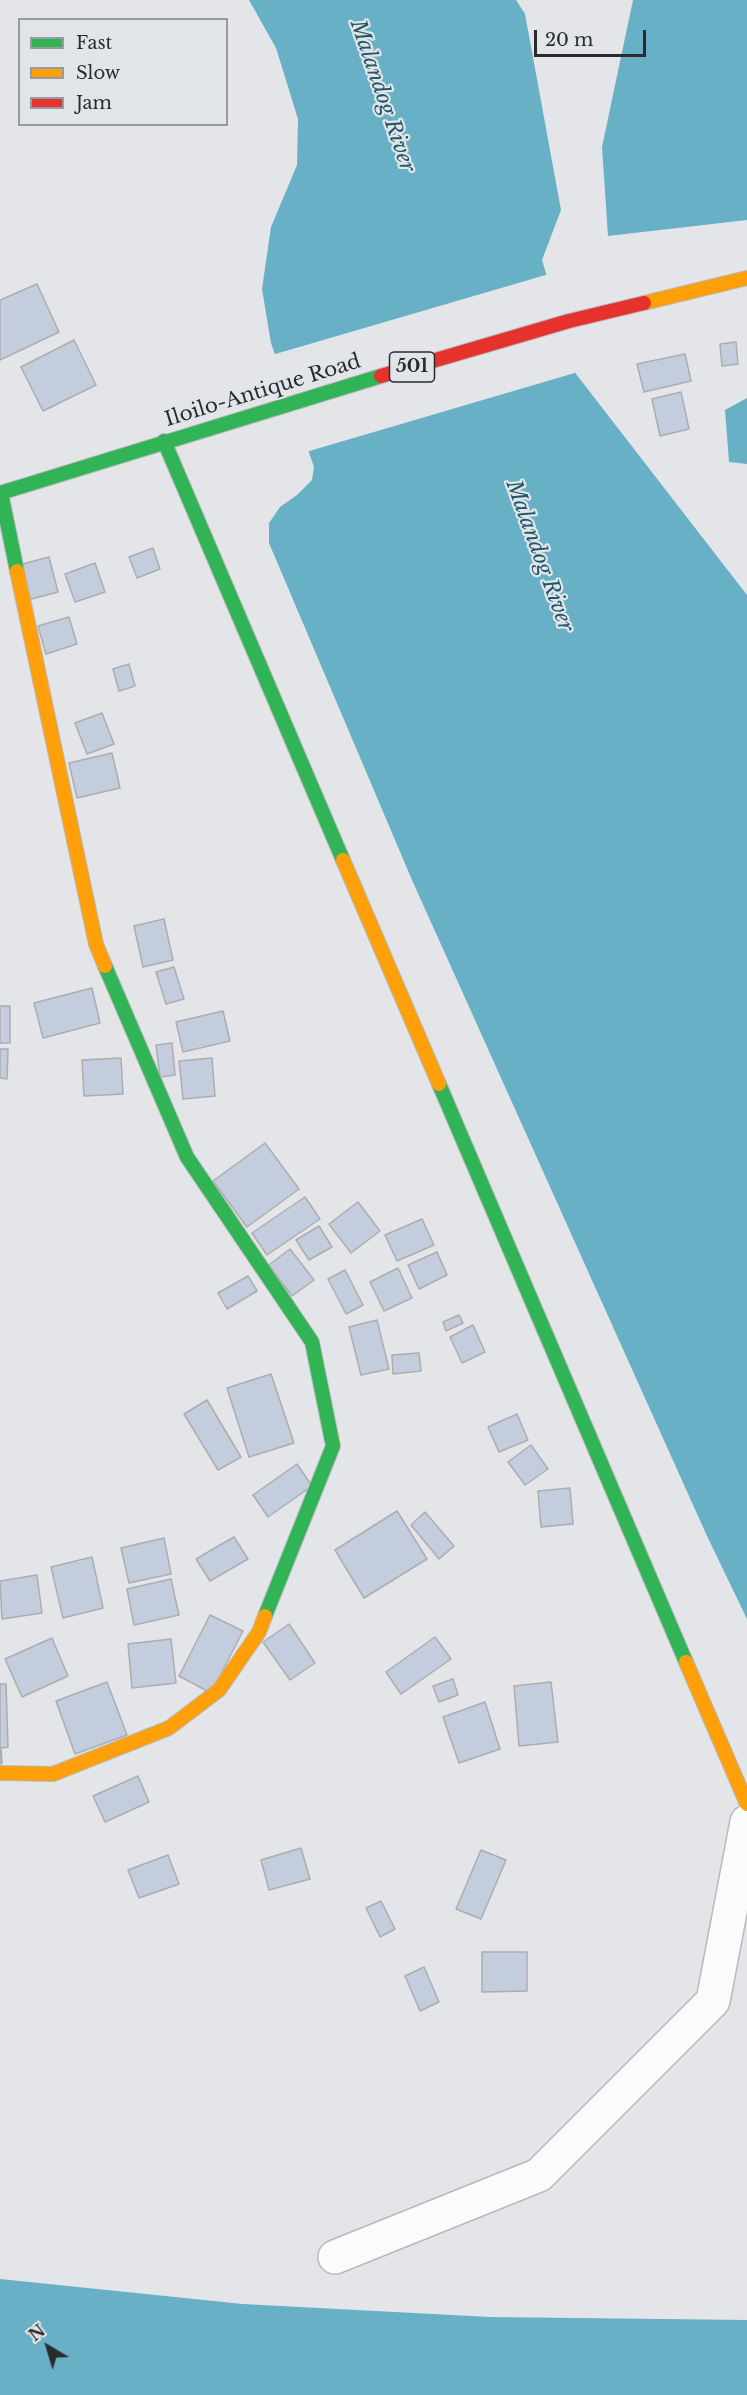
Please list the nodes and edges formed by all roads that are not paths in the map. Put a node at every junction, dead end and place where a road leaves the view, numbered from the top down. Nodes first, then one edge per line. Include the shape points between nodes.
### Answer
1 (747, 278) edge
2 (164, 441) junction
3 (1, 493) edge
4 (0, 1773) edge
5 (747, 1804) edge
6 (747, 1822) edge
7 (335, 2257) dead end

1 - 2 street, Iloilo-Antique Road / 501 via 569,321
2 - 3 street, Iloilo-Antique Road / 501
2 - 5 street
3 - 4 street via 96,944 187,1157 312,1342 333,1446 259,1632 219,1690 170,1728 75,1766 53,1774
6 - 7 street via 713,2001 539,2175

